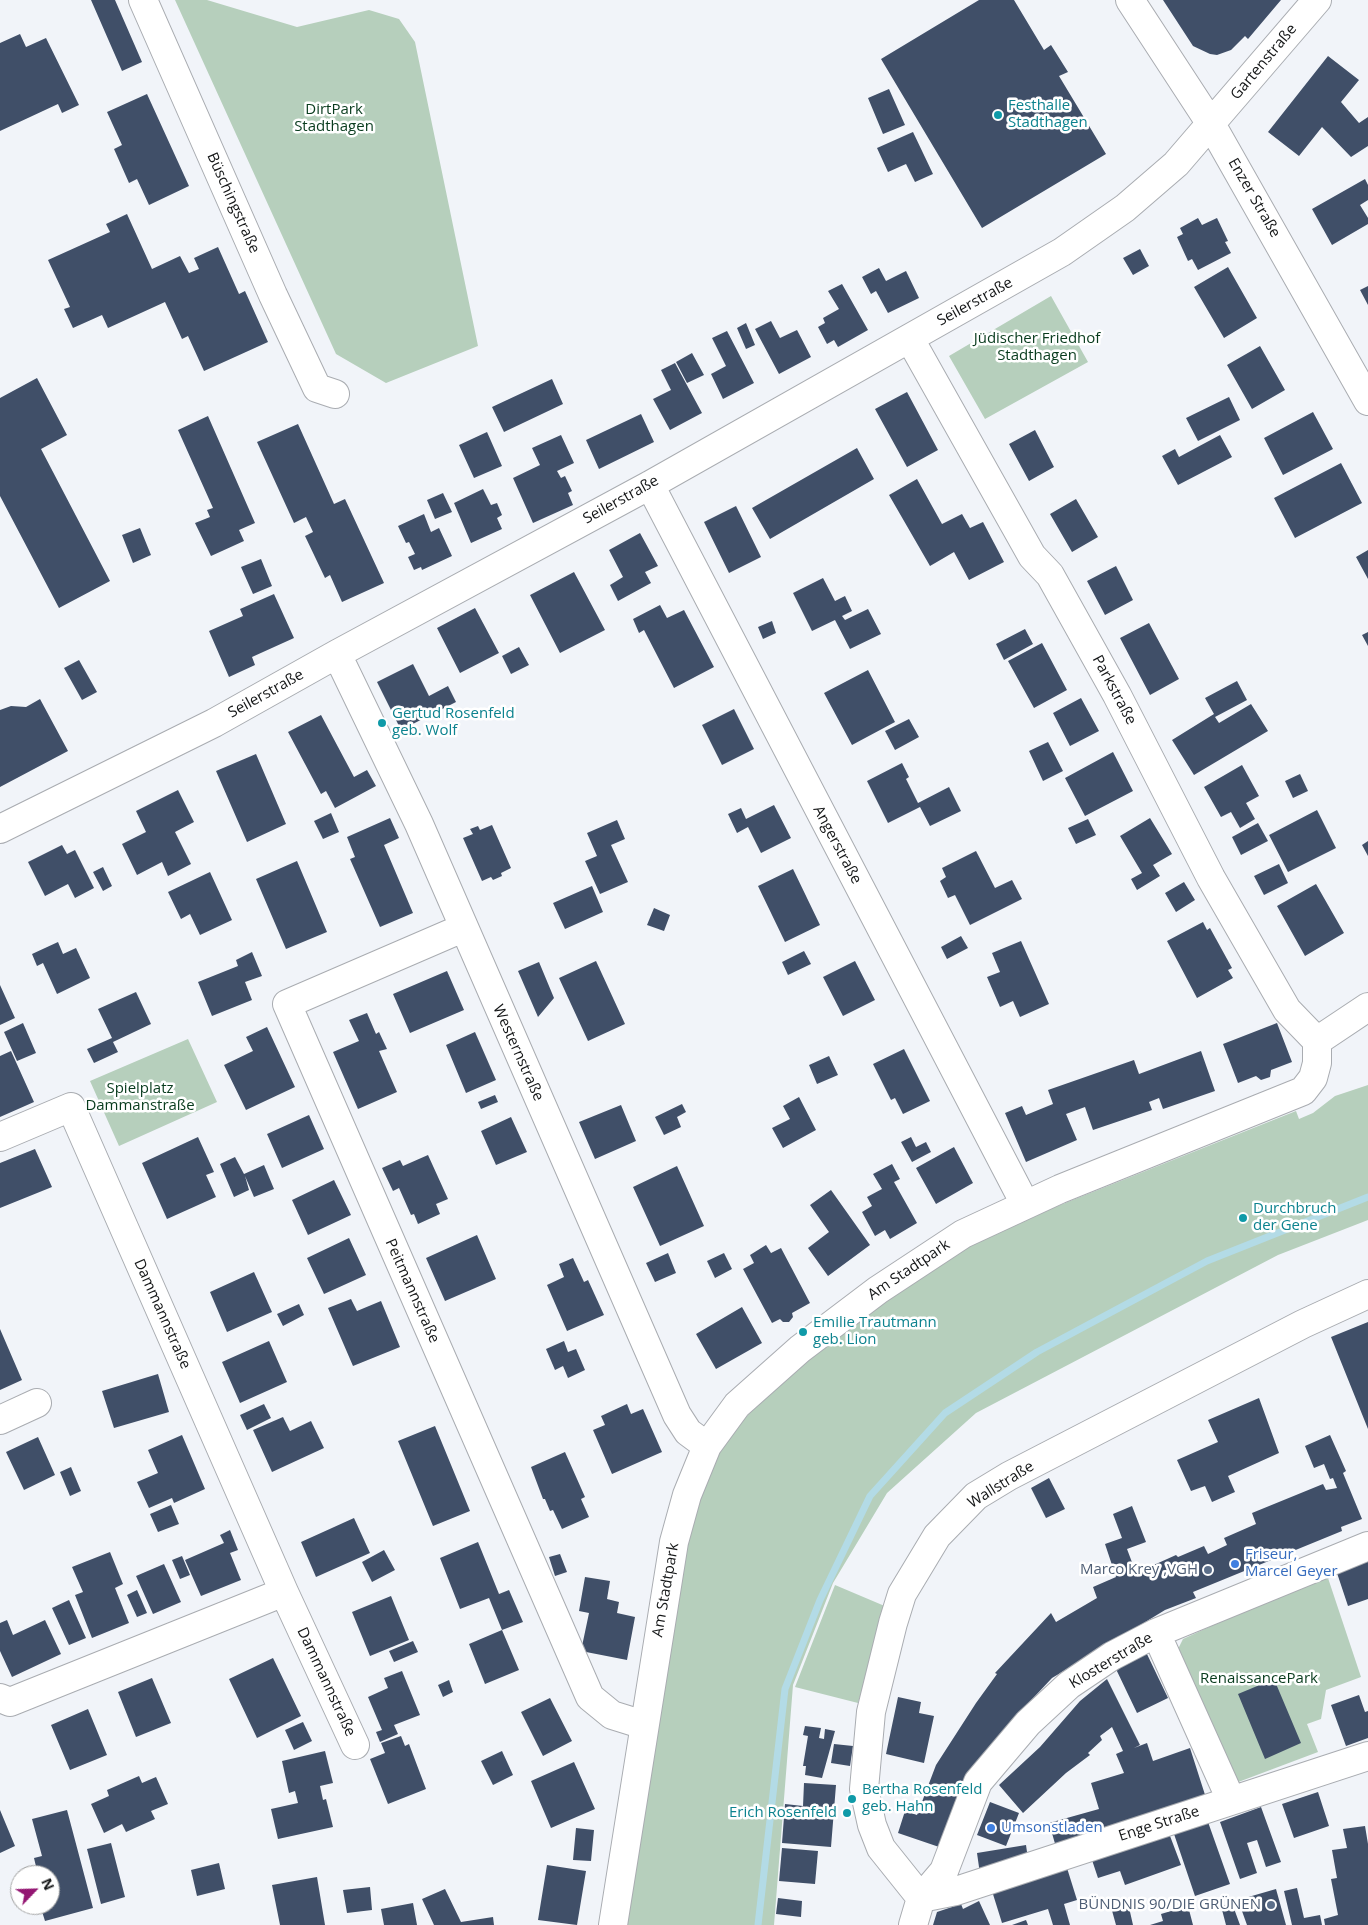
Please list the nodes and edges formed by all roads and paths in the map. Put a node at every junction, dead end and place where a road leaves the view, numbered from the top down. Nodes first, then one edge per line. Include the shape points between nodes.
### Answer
1 (143, 0) edge
2 (1130, 0) edge
3 (1317, 0) edge
4 (1211, 124) junction
5 (910, 338) junction
6 (335, 394) dead end
7 (1368, 401) edge
8 (650, 485) junction
9 (337, 654) junction
10 (0, 829) edge
11 (464, 928) junction
12 (1368, 1007) edge
13 (1317, 1041) junction
14 (0, 1137) edge
15 (1025, 1204) junction
16 (1368, 1294) edge
17 (36, 1403) dead end
18 (0, 1420) edge
19 (707, 1446) junction
20 (1368, 1546) edge
21 (284, 1592) junction
22 (1156, 1633) junction
23 (0, 1698) edge
24 (644, 1726) junction
25 (355, 1745) dead end
26 (1368, 1756) edge
27 (1231, 1800) junction
28 (921, 1898) junction
29 (613, 1925) edge
30 (912, 1925) edge

1 - 6 street, Büschingstraße via 317,388
2 - 4 street, Enzer Straße
3 - 4 street, Gartenstraße
4 - 5 street, Seilerstraße via 1176,164 1118,214 1062,252
4 - 7 street, Enzer Straße
5 - 8 street, Seilerstraße
5 - 13 street, Parkstraße via 1032,556 1050,575 1112,686 1211,878 1287,1010
8 - 9 street, Seilerstraße
8 - 15 street, Angerstraße
9 - 10 street, Seilerstraße via 176,743
9 - 11 street, Westernstraße via 420,824
11 - 19 street, Westernstraße via 677,1415 688,1432
11 - 24 street, Peitmannstraße via 287,1004 590,1697 612,1715
12 - 13 street
13 - 15 street, Am Stadtpark via 1313,1078 1303,1091
14 - 21 street, Dammannstraße via 72,1107
15 - 19 street, Am Stadtpark via 963,1234 847,1313 800,1349 737,1405
16 - 28 street, Wallstraße via 1009,1476 976,1496 936,1536 902,1594 893,1623 871,1712 864,1789 881,1848
17 - 18 street
19 - 24 street, Am Stadtpark via 687,1496 674,1542
20 - 22 street, Klosterstraße
21 - 23 street via 10,1702
21 - 25 street, Dammannstraße
22 - 27 street
22 - 28 street, Klosterstraße via 1112,1656 1069,1685 1028,1723 978,1782 944,1871
24 - 29 street, Am Stadtpark
26 - 27 street, Enge Straße
27 - 28 street, Enge Straße via 956,1891
28 - 30 street

